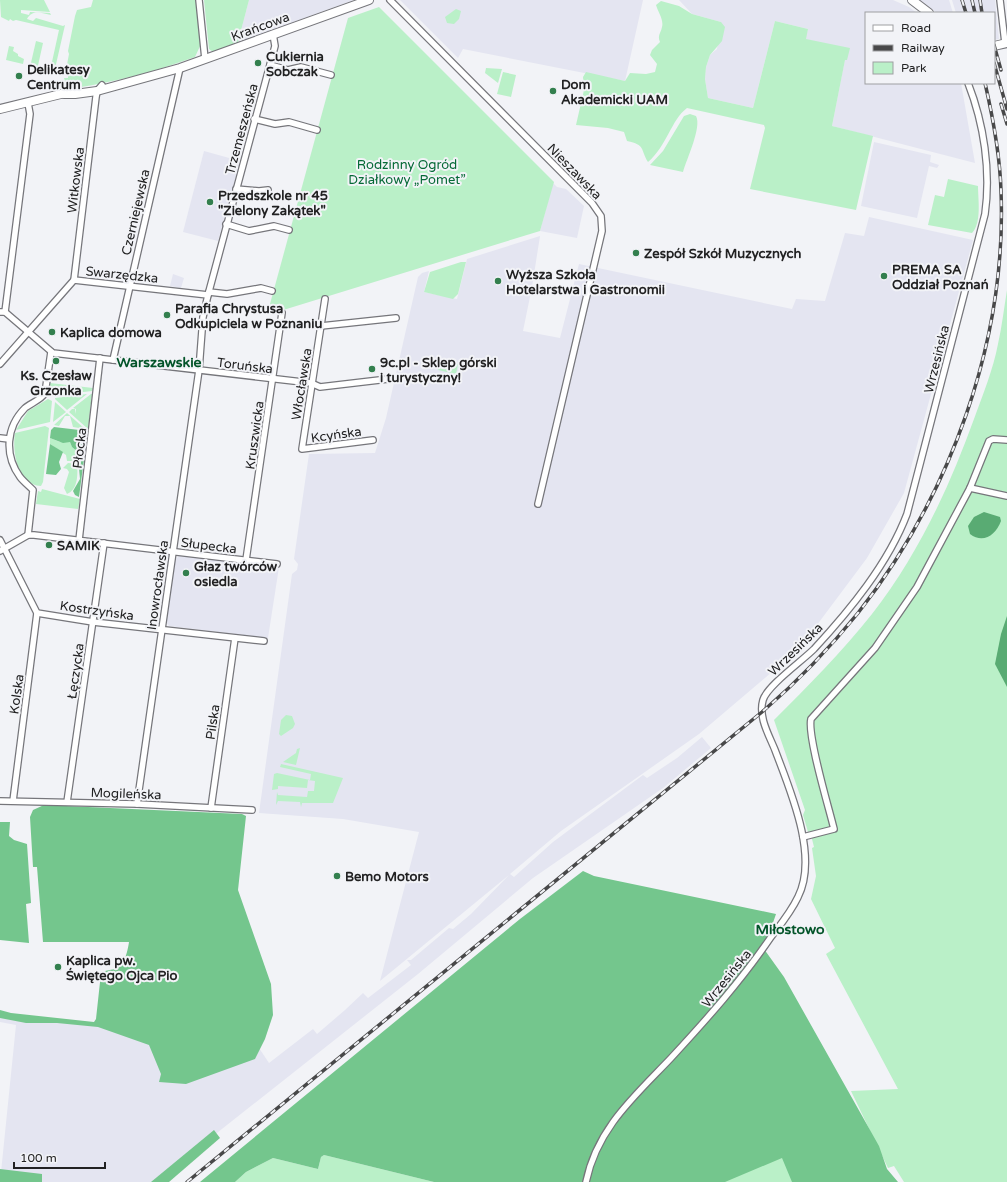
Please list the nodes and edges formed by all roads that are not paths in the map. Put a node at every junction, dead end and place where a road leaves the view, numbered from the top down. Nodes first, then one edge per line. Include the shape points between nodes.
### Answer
1 (199, 0) edge
2 (369, 0) edge
3 (390, 0) edge
4 (912, 0) edge
5 (1000, 0) edge
6 (929, 12) edge
7 (274, 34) junction
8 (1006, 43) edge
9 (995, 46) edge
10 (205, 59) junction
11 (270, 65) junction
12 (180, 68) junction
13 (331, 75) dead end
14 (968, 84) edge
15 (99, 88) junction
16 (28, 103) junction
17 (0, 109) edge
18 (254, 119) junction
19 (317, 130) dead end
20 (236, 189) junction
21 (268, 190) dead end
22 (226, 224) junction
23 (289, 230) dead end
24 (74, 280) junction
25 (129, 286) junction
26 (272, 290) dead end
27 (208, 293) junction
28 (325, 299) dead end
29 (2, 312) edge
30 (282, 313) dead end
31 (396, 318) dead end
32 (321, 326) junction
33 (28, 331) junction
34 (51, 352) junction
35 (100, 358) junction
36 (113, 360) junction
37 (0, 364) edge
38 (199, 370) junction
39 (273, 379) junction
40 (388, 379) dead end
41 (311, 384) junction
42 (0, 438) edge
43 (9, 439) junction
44 (373, 440) dead end
45 (1007, 440) edge
46 (302, 449) joint
47 (970, 488) junction
48 (1007, 496) edge
49 (538, 504) dead end
50 (28, 535) junction
51 (0, 540) edge
52 (79, 540) junction
53 (104, 543) junction
54 (2, 550) edge
55 (173, 551) junction
56 (246, 560) junction
57 (277, 564) dead end
58 (38, 613) junction
59 (93, 622) junction
60 (162, 629) junction
61 (235, 638) junction
62 (264, 641) dead end
63 (0, 801) edge
64 (13, 801) junction
65 (67, 802) junction
66 (137, 804) junction
67 (211, 808) junction
68 (252, 810) dead end
69 (803, 837) junction
70 (586, 1182) edge

1 - 10 street
2 - 7 street, Krańcowa
3 - 49 street, Nieszawska via 601,216 602,231
4 - 6 street
5 - 8 street
7 - 10 street, Krańcowa
7 - 11 street, Trzemeszeńska
8 - 9 street
10 - 12 street, Krańcowa
11 - 13 street via 288,70 301,67
11 - 18 street, Trzemeszeńska
12 - 15 street, Krańcowa
12 - 25 street, Czerniejewska
14 - 69 street, Wrzesińska via 975,100 984,140 986,207 902,528 860,594 813,650 771,688 764,698 763,719 782,768
15 - 16 street, Krańcowa
15 - 24 street, Witkowska
16 - 17 street, Krańcowa
16 - 29 street via 30,114
18 - 19 street via 275,124 289,122
18 - 20 street, Trzemeszeńska
20 - 21 street
20 - 22 street, Trzemeszeńska
22 - 23 street via 249,231 274,226
22 - 27 street, Trzemeszeńska
24 - 25 street, Swarzędzka
24 - 33 street, Swarzędzka
25 - 27 street, Swarzędzka
25 - 36 street, Czerniejewska
26 - 27 street, Swarzędzka via 261,288 227,294
27 - 38 street, Trzemeszeńska via 203,317
28 - 32 street, Włocławska
29 - 33 street
30 - 39 street, Kruszwicka
31 - 32 street
32 - 41 street, Włocławska
33 - 34 street
33 - 37 street, Swarzędzka
34 - 35 street, Toruńska
34 - 43 street via 45,393 18,416
35 - 36 street, Toruńska
35 - 52 street, Płocka
36 - 38 street, Toruńska
38 - 39 street, Toruńska
38 - 55 street, Inowrocławska
39 - 41 street, Toruńska
39 - 56 street, Kruszwicka
40 - 41 street, Toruńska via 320,387
41 - 46 street, Włocławska
42 - 43 street
43 - 50 street via 10,456 15,468 20,478 33,490
44 - 46 street, Kcyńska
45 - 47 street via 989,441
47 - 48 street
47 - 69 street via 917,587 887,632 811,720 814,746 834,829
50 - 52 street, Słupecka
50 - 54 street
51 - 54 street
52 - 53 street, Słupecka
53 - 55 street, Słupecka
53 - 59 street, Łęczycka
54 - 58 street
55 - 56 street, Słupecka
55 - 60 street, Inowrocławska
56 - 57 street, Słupecka
58 - 59 street, Kostrzyńska
58 - 64 street, Kolska
59 - 60 street, Kostrzyńska
59 - 65 street, Łęczycka
60 - 61 street, Kostrzyńska
60 - 66 street, Inowrocławska
61 - 62 street, Kostrzyńska
61 - 67 street, Pilska
63 - 64 street, Mogileńska
64 - 65 street, Mogileńska
65 - 66 street, Mogileńska
66 - 67 street, Mogileńska
67 - 68 street, Mogileńska
69 - 70 street, Wrzesińska via 804,878 802,890 795,904 733,988 615,1118 594,1153

